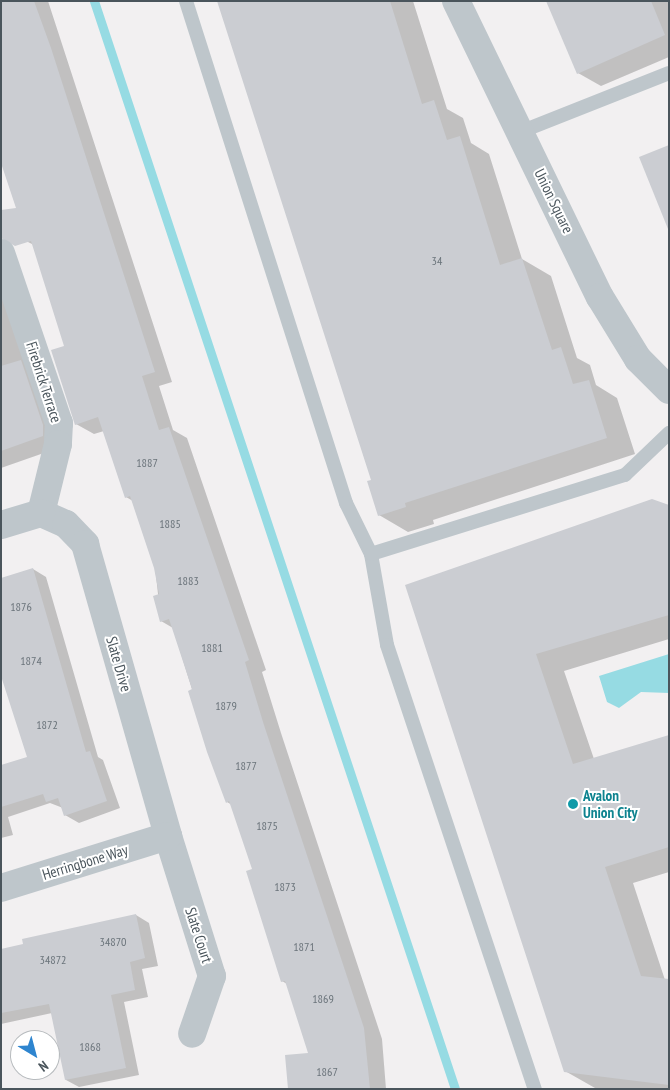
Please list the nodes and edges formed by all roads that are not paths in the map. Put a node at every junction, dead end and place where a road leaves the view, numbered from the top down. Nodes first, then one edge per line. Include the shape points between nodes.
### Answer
1 (186, 1) edge
2 (456, 1) edge
3 (669, 73) edge
4 (520, 132) junction
5 (1, 253) edge
6 (669, 390) edge
7 (669, 433) edge
8 (42, 513) junction
9 (1, 525) edge
10 (370, 554) junction
11 (168, 836) junction
12 (1, 888) edge
13 (192, 1034) dead end
14 (535, 1089) edge

1 - 10 lane via 346,503
2 - 4 street, Union Square
3 - 4 lane
4 - 6 street, Union Square via 600,297 638,359
5 - 8 street, Firebrick Terrace via 60,423
7 - 10 lane via 625,475
8 - 9 street
8 - 11 street, Slate Drive via 66,524 85,544
10 - 14 lane via 387,645
11 - 12 street, Herringbone Way
11 - 13 street, Slate Court via 212,976

